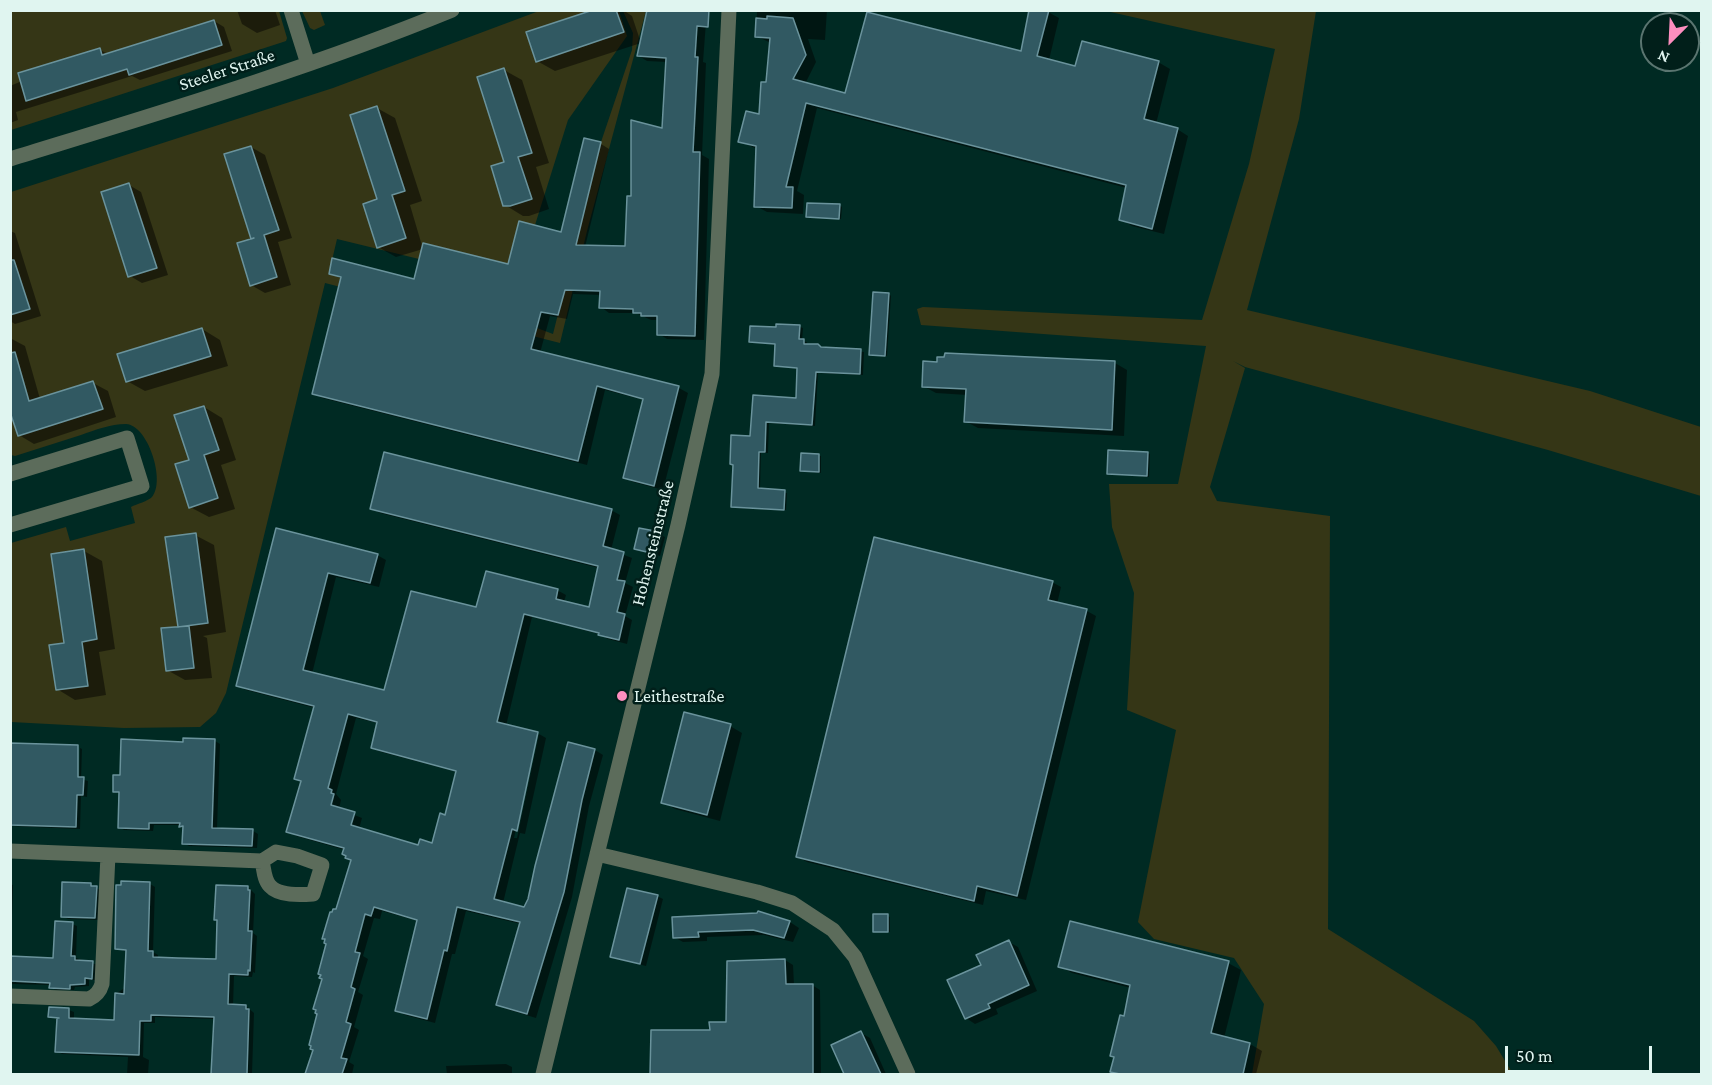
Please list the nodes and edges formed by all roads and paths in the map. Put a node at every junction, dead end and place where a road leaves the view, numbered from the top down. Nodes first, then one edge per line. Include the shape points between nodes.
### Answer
1 (291, 10) edge
2 (452, 10) edge
3 (729, 10) edge
4 (308, 64) junction
5 (10, 159) edge
6 (10, 474) edge
7 (10, 525) edge
8 (10, 850) edge
9 (597, 854) junction
10 (108, 855) junction
11 (262, 861) dead end
12 (10, 996) edge
13 (543, 1074) edge
14 (908, 1074) edge

1 - 4 street
2 - 4 street, Steeler Straße
3 - 9 street, Hohensteinstraße via 712,374
4 - 5 street, Steeler Straße
6 - 7 street via 128,438 141,486
8 - 10 street
9 - 13 street, Hohensteinstraße
9 - 14 street via 792,903 833,930 855,957
10 - 11 street
10 - 12 street via 100,990 89,999

